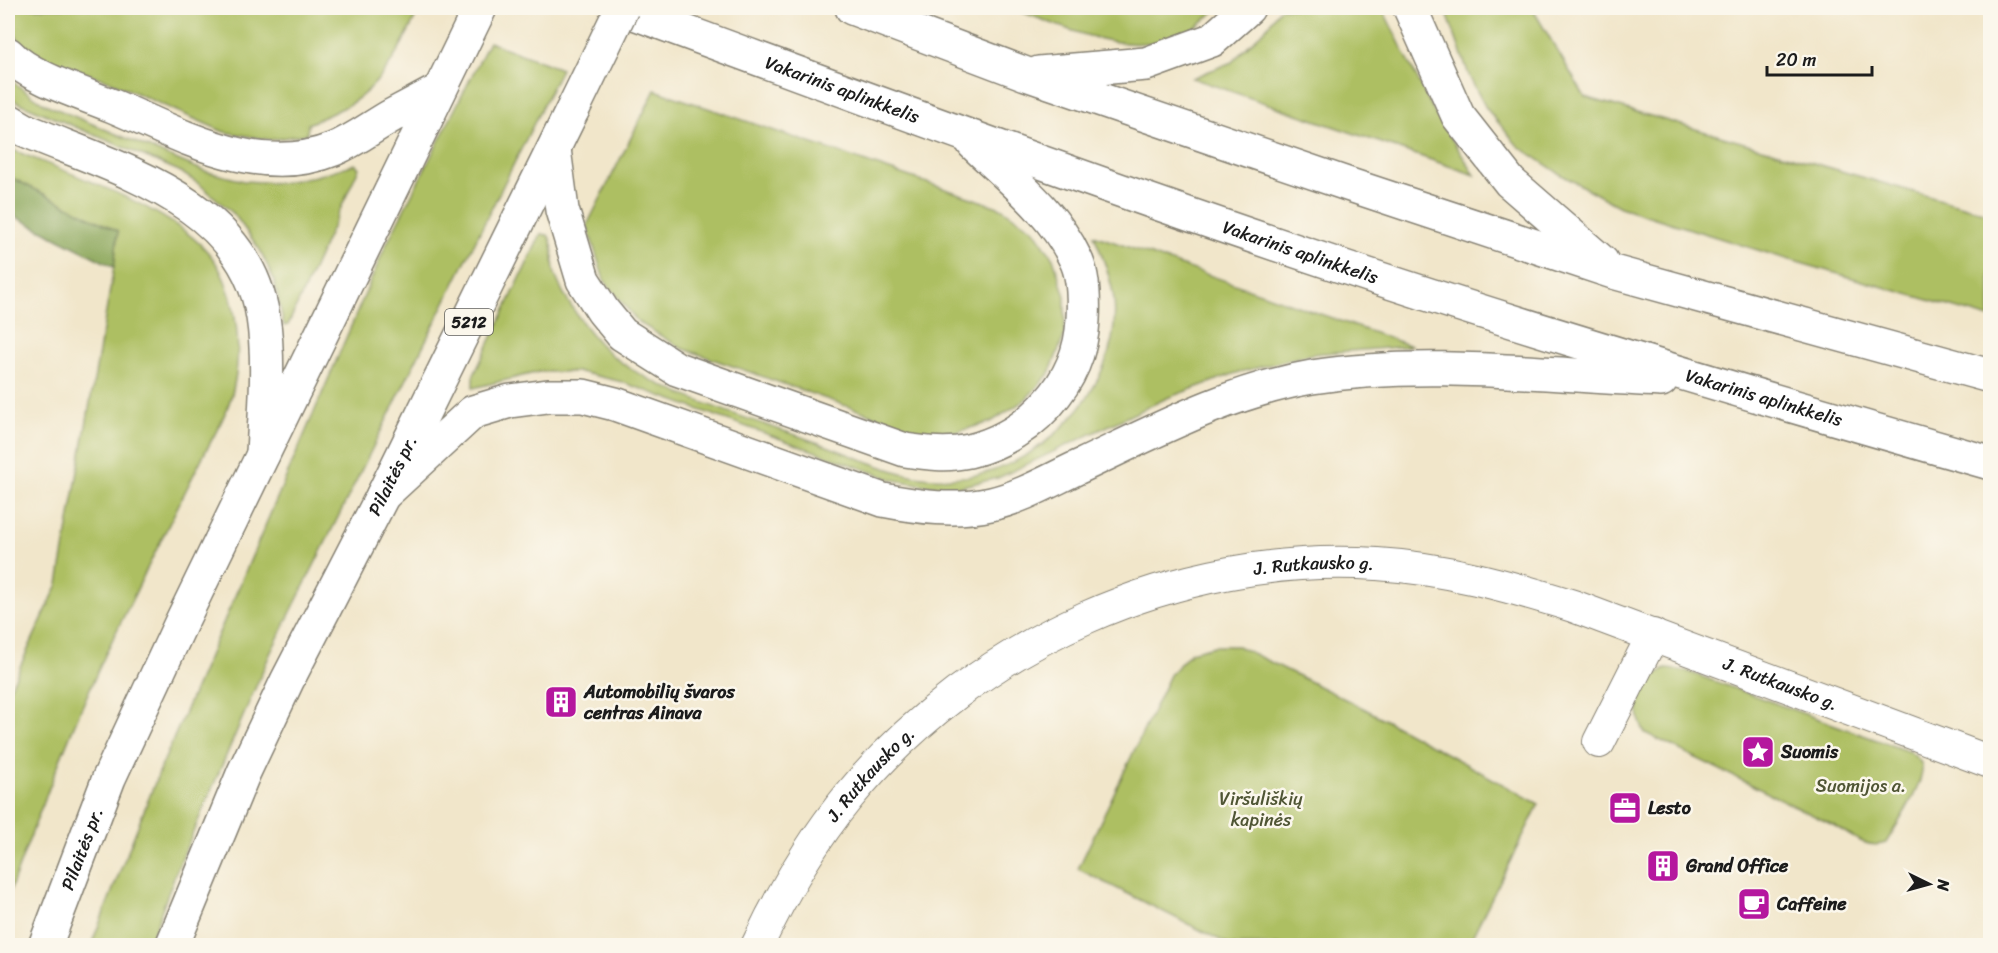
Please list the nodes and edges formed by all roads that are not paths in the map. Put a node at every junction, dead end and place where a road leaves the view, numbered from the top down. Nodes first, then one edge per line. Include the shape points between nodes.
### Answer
1 (480, 8) edge
2 (621, 8) edge
3 (852, 8) edge
4 (1248, 8) edge
5 (1410, 8) edge
6 (8, 54) edge
7 (1026, 74) junction
8 (442, 82) junction
9 (8, 120) edge
10 (968, 137) junction
11 (554, 149) junction
12 (1612, 272) junction
13 (1990, 376) edge
14 (1707, 382) junction
15 (263, 454) junction
16 (1990, 463) edge
17 (383, 495) junction
18 (1653, 635) junction
19 (1599, 742) dead end
20 (1990, 762) edge
21 (45, 945) edge
22 (172, 945) edge
23 (757, 945) edge

1 - 8 main road, Pilaitės pr.
2 - 10 main road, Vakarinis aplinkkelis
2 - 11 main road, Pilaitės pr. / 5212, bridge
3 - 7 main road
4 - 7 main road via 1212,40 1146,64
5 - 12 main road via 1458,116 1510,182
6 - 8 main road via 39,75 221,152 253,158 285,158 333,150 367,134
7 - 12 main road
8 - 15 main road, Pilaitės pr.
9 - 15 main road via 162,188 196,208 222,231 255,283 263,315 267,348
10 - 11 main road via 1055,223 1077,260 1084,302 1082,341 1070,373 1051,403 1024,426 993,443 936,454 905,450 677,369 622,334 583,280 562,210
10 - 14 main road, Vakarinis aplinkkelis via 1338,266
11 - 17 main road, Pilaitės pr. / 5212
12 - 13 main road
14 - 16 main road, Vakarinis aplinkkelis
14 - 17 main road via 1435,369 1311,378 1231,397 1034,488 993,504 963,508 922,507 883,500 615,404 583,396 548,396 510,401 473,412
15 - 21 main road, Pilaitės pr. via 109,778
17 - 22 main road, Pilaitės pr. via 244,772
18 - 19 street
18 - 20 street, J. Rutkausko g.
18 - 23 street, J. Rutkausko g. via 1505,585 1377,564 1258,567 1144,596 1020,650 924,719 849,796 807,855

